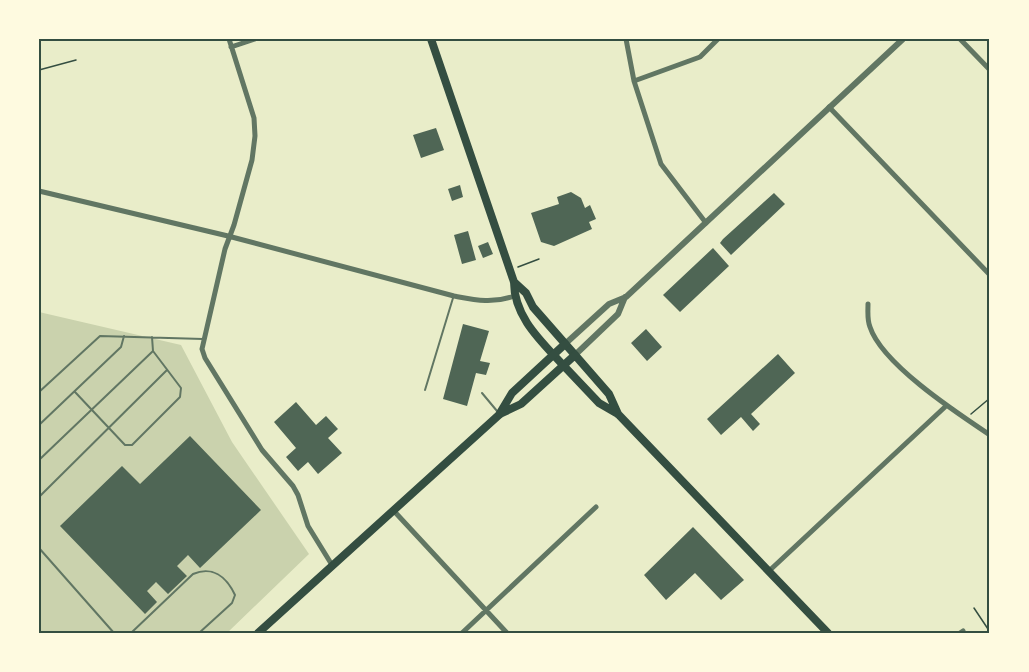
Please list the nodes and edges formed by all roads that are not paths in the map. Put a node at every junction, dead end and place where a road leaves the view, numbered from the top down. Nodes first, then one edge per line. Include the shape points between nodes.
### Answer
1 (228, 39) edge
2 (255, 39) edge
3 (432, 39) edge
4 (626, 39) edge
5 (718, 39) edge
6 (903, 39) edge
7 (960, 39) edge
8 (231, 47) junction
9 (990, 70) edge
10 (634, 81) junction
11 (829, 107) junction
12 (39, 191) edge
13 (706, 223) junction
14 (228, 236) junction
15 (990, 275) edge
16 (514, 282) junction
17 (454, 296) junction
18 (514, 296) junction
19 (626, 297) junction
20 (868, 304) dead end
21 (124, 336) junction
22 (152, 338) junction
23 (203, 339) junction
24 (565, 344) junction
25 (153, 351) junction
26 (553, 354) junction
27 (574, 355) junction
28 (563, 365) junction
29 (168, 370) junction
30 (425, 390) dead end
31 (39, 392) edge
32 (75, 392) junction
33 (482, 393) dead end
34 (946, 406) junction
35 (92, 409) junction
36 (500, 414) junction
37 (618, 414) junction
38 (39, 425) edge
39 (109, 428) junction
40 (990, 435) edge
41 (39, 460) edge
42 (39, 496) edge
43 (596, 507) dead end
44 (393, 510) junction
45 (39, 548) edge
46 (332, 565) junction
47 (769, 571) junction
48 (486, 611) junction
49 (114, 633) edge
50 (131, 633) edge
51 (199, 633) edge
52 (258, 633) edge
53 (462, 633) edge
54 (507, 633) edge
55 (828, 633) edge

1 - 8 street
2 - 8 street
3 - 16 main road
4 - 10 street
5 - 10 street via 700,57
6 - 11 street
7 - 9 street
8 - 14 street via 254,118 255,136 252,160
10 - 13 street via 661,164
11 - 13 street
11 - 15 street
12 - 14 street
13 - 19 street
14 - 17 street
14 - 23 street
16 - 18 main road
16 - 24 main road
17 - 18 street via 484,302
17 - 30 lane
18 - 26 main road via 529,327
19 - 24 street via 609,304
19 - 27 street via 618,314
20 - 34 street via 869,326 884,352
21 - 22 lane
21 - 31 lane via 96,338
21 - 32 lane via 121,347
22 - 23 lane
22 - 25 lane
23 - 46 street via 205,358 262,450 293,486 308,526
24 - 26 main road
24 - 27 main road
25 - 29 lane
25 - 35 lane
26 - 28 main road
26 - 36 main road via 512,393
27 - 28 main road
27 - 37 main road via 609,394
28 - 36 main road via 521,404
28 - 37 main road via 599,403
29 - 39 lane
29 - 39 lane via 181,388 180,397 132,445 125,445
32 - 35 lane
32 - 38 lane
33 - 36 lane
34 - 40 street
34 - 47 street
35 - 39 lane
35 - 41 lane
36 - 44 main road
37 - 47 main road
39 - 42 lane
43 - 48 street
44 - 46 main road
44 - 48 street
45 - 49 lane
46 - 52 main road
47 - 55 main road
48 - 53 street
48 - 54 street
50 - 51 lane via 193,574 203,570 214,572 235,595 232,603

